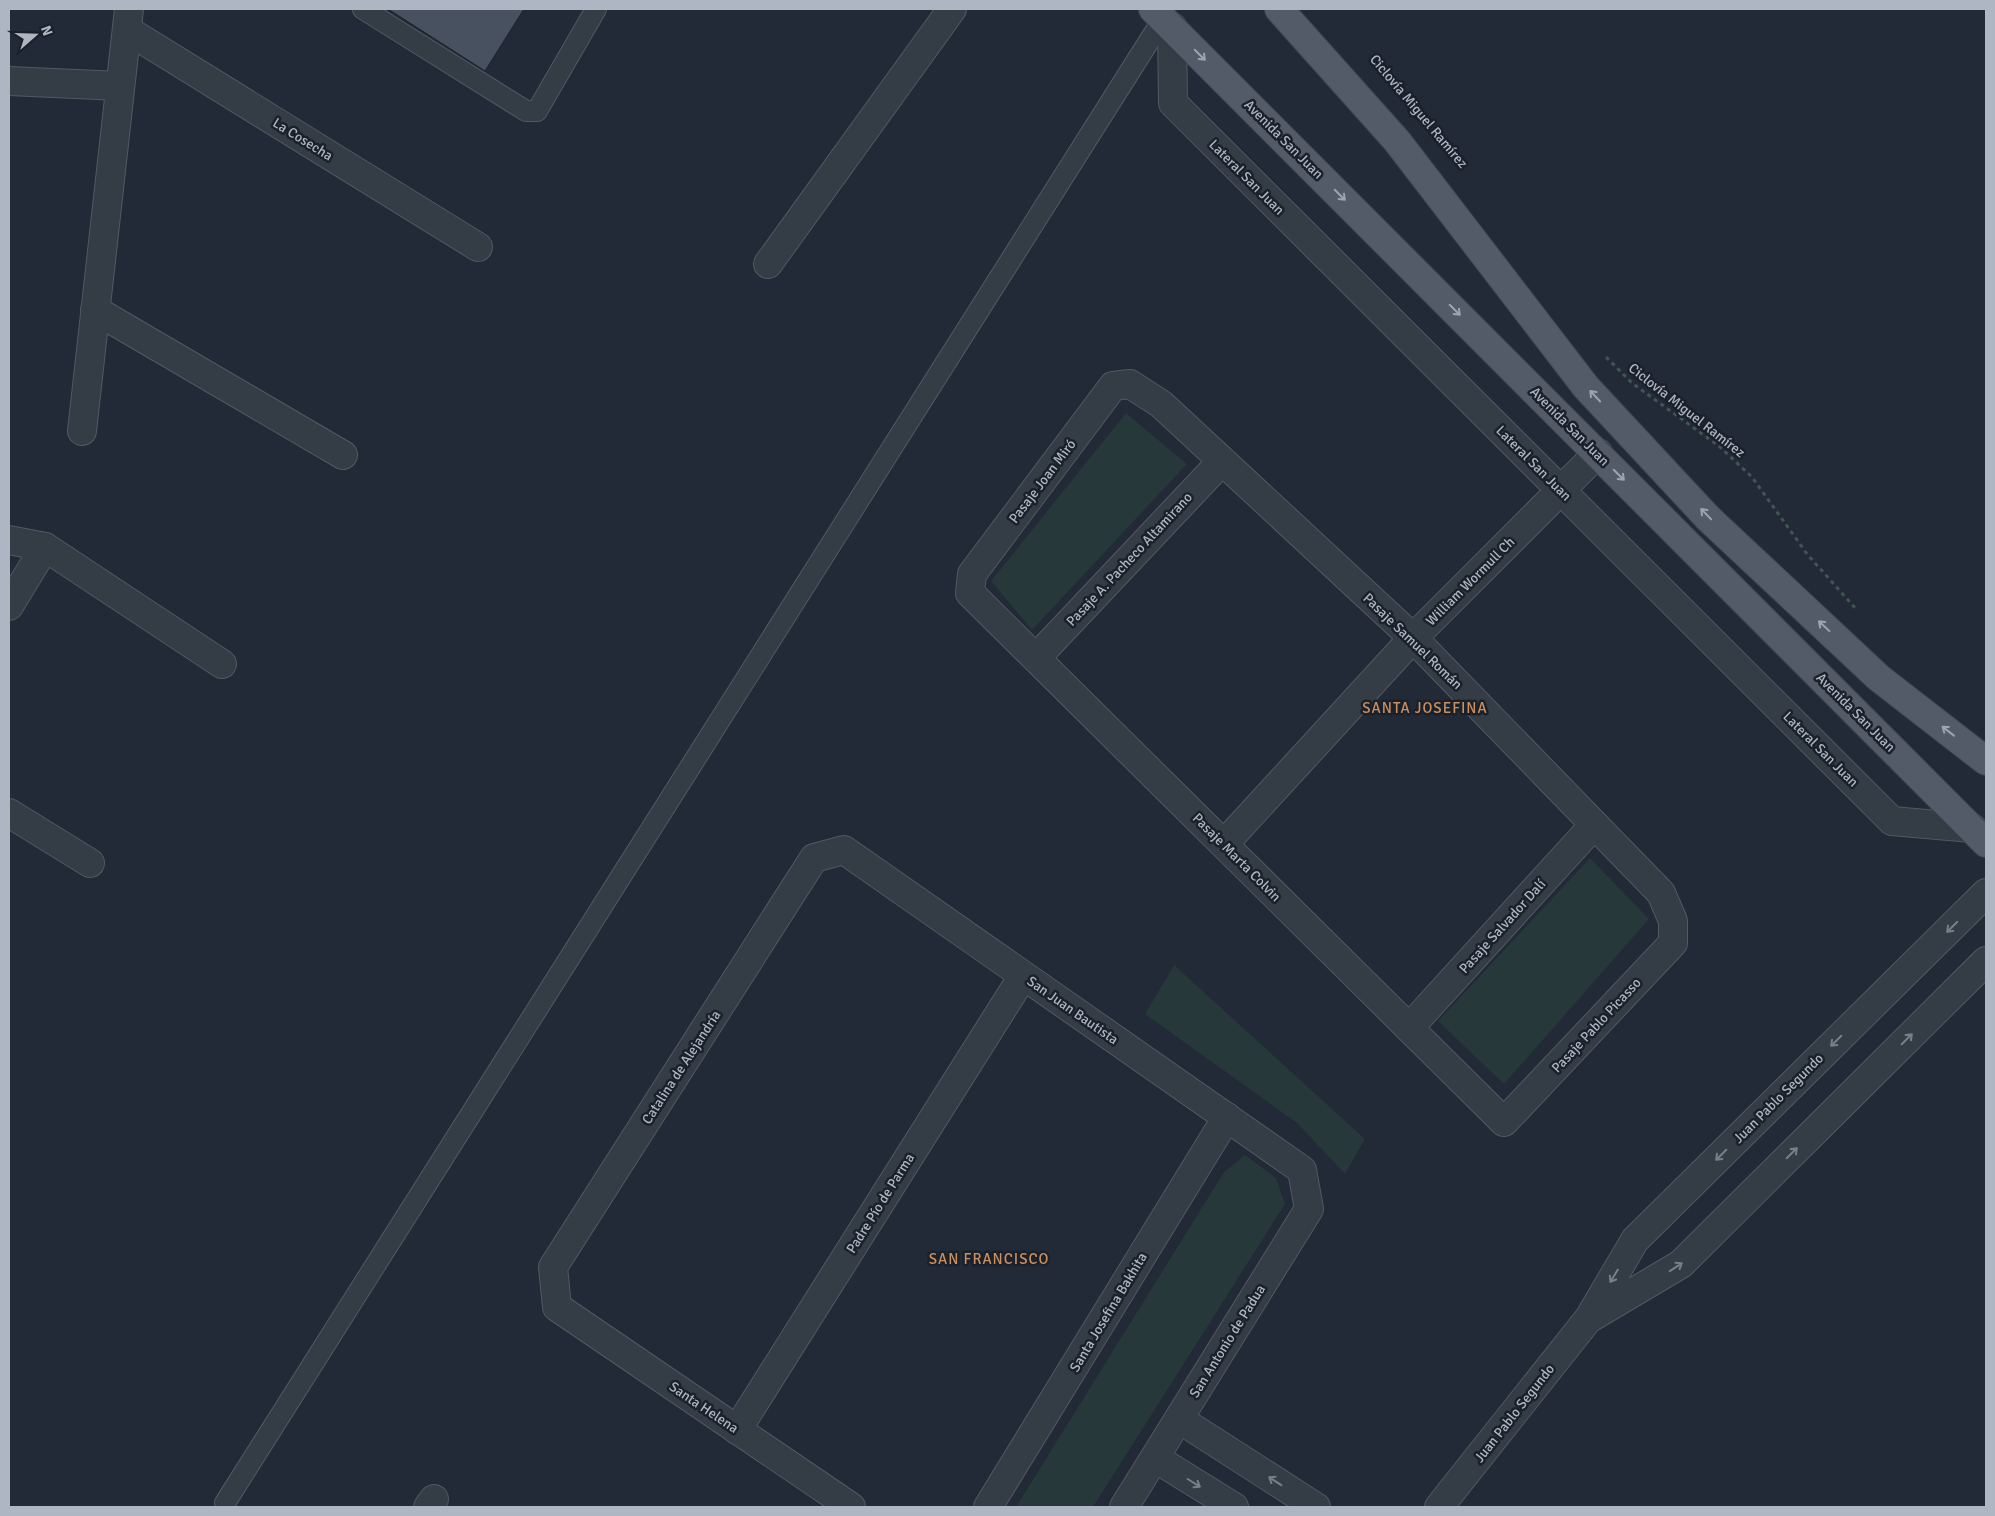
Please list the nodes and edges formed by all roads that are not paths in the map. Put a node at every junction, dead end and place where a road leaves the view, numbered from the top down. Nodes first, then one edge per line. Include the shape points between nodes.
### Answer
1 (363, 9) edge
2 (596, 9) edge
3 (952, 9) edge
4 (1279, 9) edge
5 (1163, 18) edge
6 (128, 19) edge
7 (9, 81) edge
8 (120, 86) junction
9 (478, 247) dead end
10 (768, 264) dead end
11 (96, 310) junction
12 (1130, 384) joint
13 (82, 430) dead end
14 (1598, 453) junction
15 (343, 455) dead end
16 (1222, 461) junction
17 (1562, 490) junction
18 (9, 540) edge
19 (45, 548) junction
20 (970, 593) joint
21 (9, 606) edge
22 (1413, 638) junction
23 (1036, 658) junction
24 (222, 664) dead end
25 (1986, 761) edge
26 (9, 813) edge
27 (1594, 825) junction
28 (1979, 836) edge
29 (1224, 844) junction
30 (844, 850) joint
31 (90, 863) dead end
32 (1986, 892) edge
33 (1673, 921) joint
34 (1986, 961) edge
35 (1023, 976) junction
36 (1409, 1028) junction
37 (1227, 1117) junction
38 (1504, 1122) joint
39 (1302, 1170) joint
40 (557, 1307) joint
41 (1589, 1318) junction
42 (1179, 1419) junction
43 (737, 1430) junction
44 (1155, 1458) junction
45 (225, 1503) dead end
46 (851, 1507) edge
47 (988, 1507) edge
48 (1124, 1507) edge
49 (1234, 1507) edge
50 (1316, 1507) edge
51 (1438, 1507) edge

1 - 2 lane via 526,111 537,111
3 - 10 street
25 -> 4 main road via 1880,678 1708,518 1586,386 1398,141
5 -> 14 main road, Avenida San Juan
5 - 17 street, Lateral San Juan via 1173,103
5 - 45 lane
6 - 8 street, La Cosecha
6 - 9 street, La Cosecha
7 - 8 street
8 - 11 street, La Cosecha
11 - 13 street, La Cosecha
11 - 15 street
12 - 16 street, Pasaje Samuel Román via 1161,404
12 - 20 street, Pasaje Joan Miró via 1113,386 972,574
14 - 17 street, William Wormull Ch
14 -> 28 main road, Avenida San Juan
16 - 22 street, Pasaje Samuel Román
16 - 23 street, Pasaje A. Pacheco Altamirano
17 - 22 street, William Wormull Ch
17 - 28 street, Lateral San Juan via 1892,821
18 - 19 street
19 - 21 street
19 - 24 street
20 - 23 street, Pasaje Marta Colvin
22 - 27 street, Pasaje Samuel Román
22 - 29 street, William Wormull Ch
23 - 29 street, Pasaje Marta Colvin
26 - 31 street
27 - 33 street, Pasaje Samuel Román via 1661,893
27 - 36 street, Pasaje Salvador Dalí
29 - 36 street, Pasaje Marta Colvin
30 - 35 street, San Juan Bautista
30 - 40 street, Catalina de Alejandría via 814,858 553,1267
32 -> 41 street, Juan Pablo Segundo via 1635,1240
33 - 38 street, Pasaje Pablo Picasso via 1673,943
41 -> 34 street, Juan Pablo Segundo via 1681,1264
35 - 37 street, San Juan Bautista
35 - 43 street, Padre Pío de Parma
36 - 38 street, Pasaje Marta Colvin
37 - 39 street, San Juan Bautista
37 - 47 street, Santa Josefina Bakhita
39 - 42 street, San Antonio de Padua via 1309,1209
40 - 43 street, Santa Helena
41 - 51 street, Juan Pablo Segundo
42 - 44 street, San Antonio de Padua
50 -> 42 street
43 - 46 street, Santa Helena
44 - 48 street, San Antonio de Padua
44 -> 49 street

